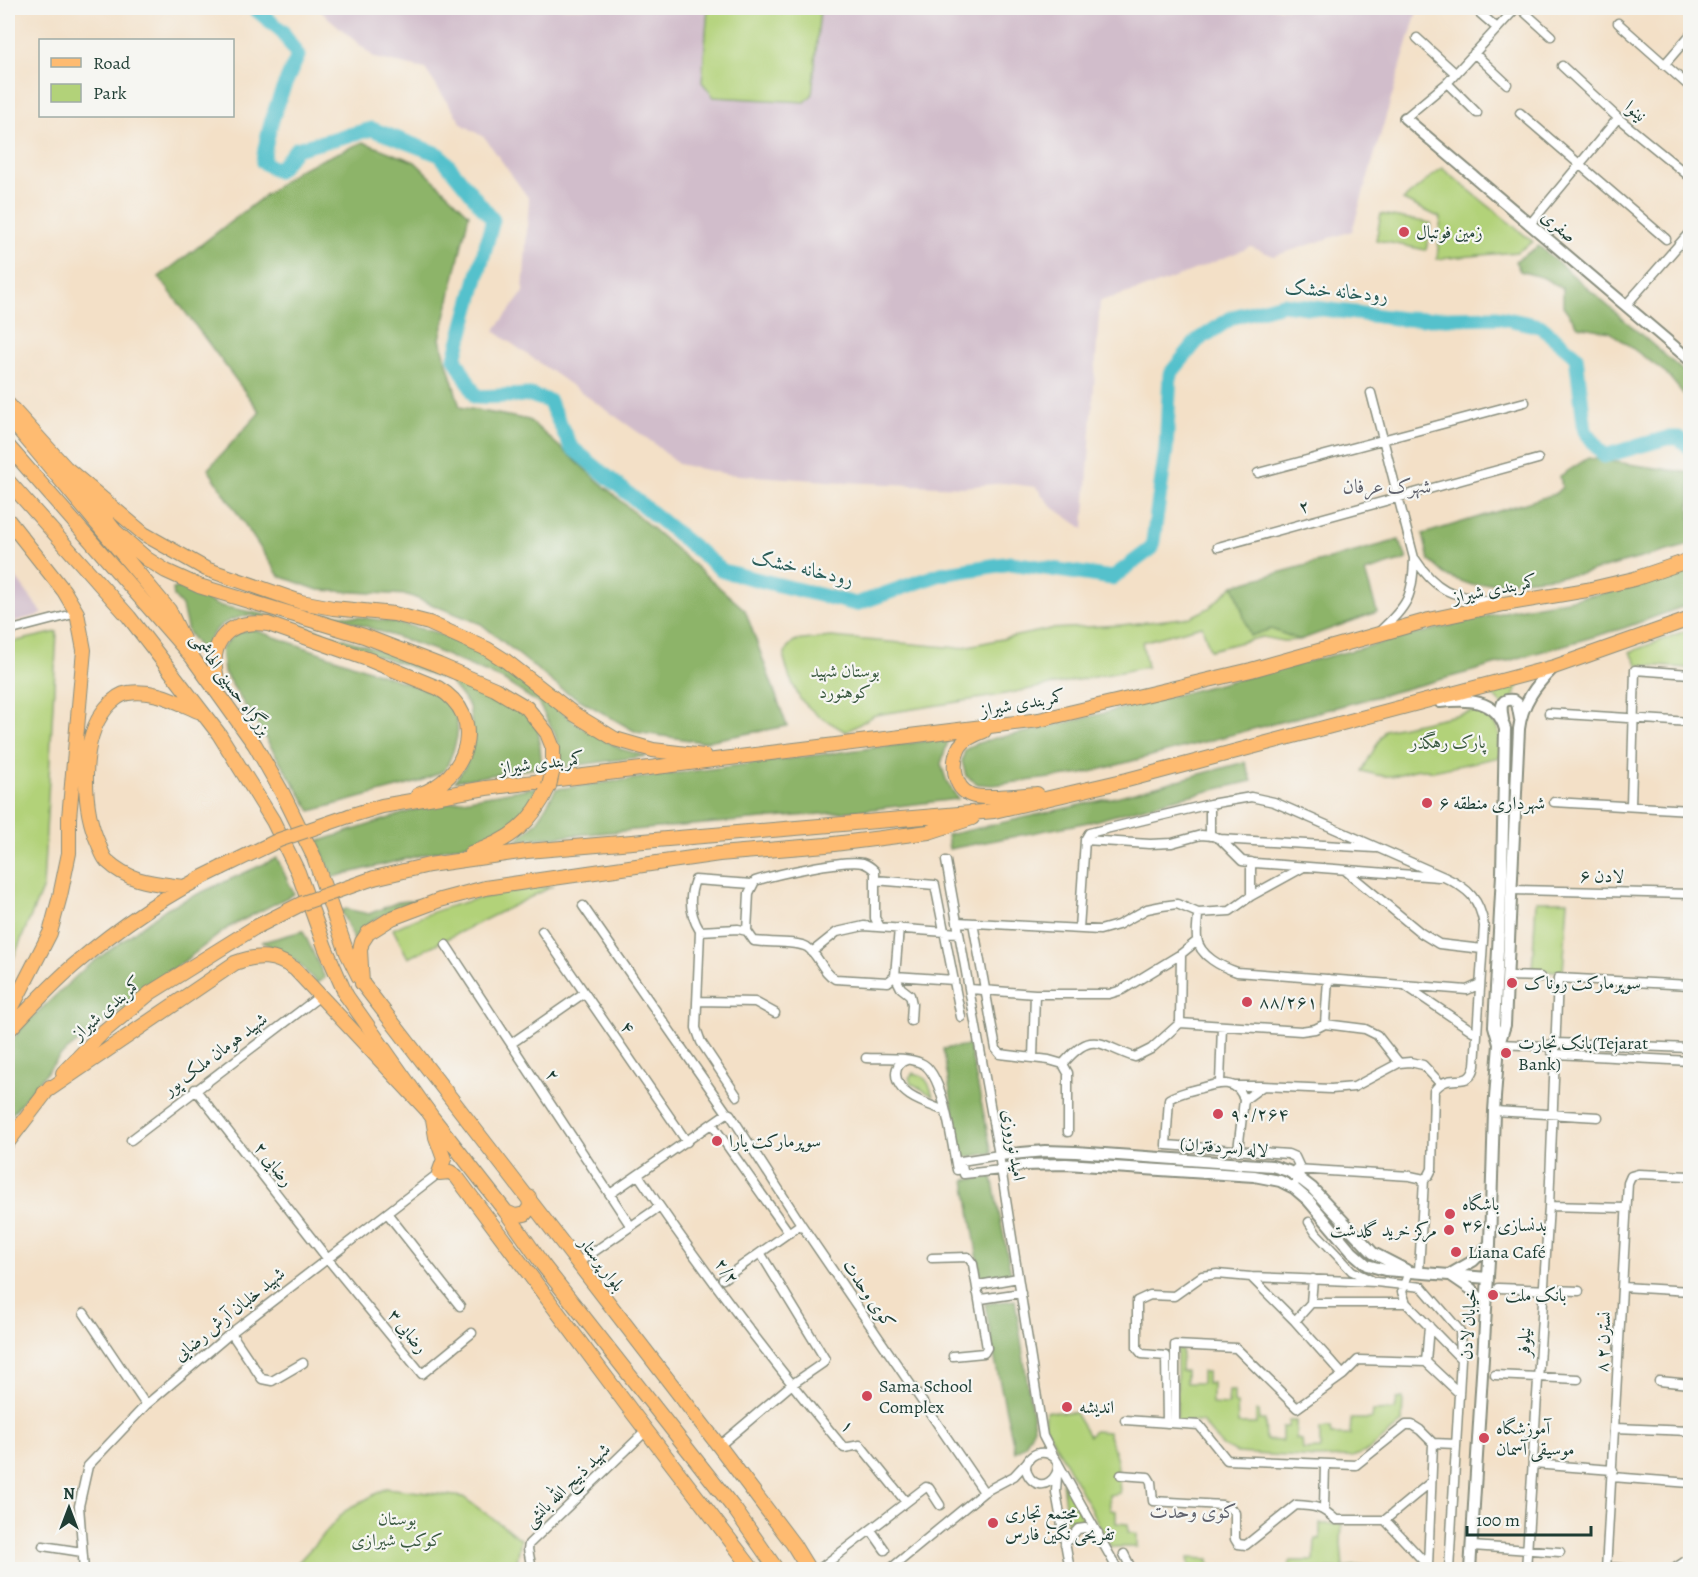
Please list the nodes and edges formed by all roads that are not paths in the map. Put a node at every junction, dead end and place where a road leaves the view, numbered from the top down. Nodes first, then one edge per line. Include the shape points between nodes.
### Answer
1 (1474, 8) edge
2 (1518, 8) edge
3 (1618, 23) dead end
4 (1497, 28) junction
5 (1690, 35) edge
6 (1551, 36) dead end
7 (1418, 38) dead end
8 (1474, 53) junction
9 (1664, 65) junction
10 (1562, 66) dead end
11 (1455, 73) junction
12 (1446, 82) junction
13 (1507, 84) dead end
14 (1690, 87) edge
15 (1477, 113) dead end
16 (1520, 113) dead end
17 (1405, 117) joint
18 (1618, 118) junction
19 (1579, 165) junction
20 (1690, 177) edge
21 (1530, 224) junction
22 (1690, 232) edge
23 (1666, 239) dead end
24 (1626, 305) junction
25 (1690, 360) edge
26 (1371, 393) dead end
27 (1525, 402) dead end
28 (8, 404) edge
29 (8, 417) edge
30 (1383, 440) junction
31 (8, 446) edge
32 (1538, 459) dead end
33 (65, 467) junction
34 (1258, 474) dead end
35 (8, 481) edge
36 (1398, 498) junction
37 (8, 520) edge
38 (1218, 547) dead end
39 (1690, 554) edge
40 (1414, 558) junction
41 (1690, 560) edge
42 (1669, 568) junction
43 (1504, 604) junction
44 (77, 613) junction
45 (1690, 619) edge
46 (8, 631) edge
47 (1377, 634) junction
48 (192, 657) junction
49 (1554, 667) junction
50 (1690, 674) edge
51 (1412, 705) junction
52 (228, 706) junction
53 (201, 712) junction
54 (1549, 713) dead end
55 (1633, 718) junction
56 (1520, 720) junction
57 (1503, 722) junction
58 (1690, 722) edge
59 (997, 727) junction
60 (730, 758) junction
61 (1083, 790) junction
62 (1554, 802) dead end
63 (1210, 804) junction
64 (1631, 805) junction
65 (382, 806) junction
66 (1690, 810) edge
67 (994, 811) junction
68 (1210, 836) junction
69 (1220, 839) junction
70 (1084, 840) junction
71 (1382, 849) junction
72 (946, 861) dead end
73 (1251, 862) junction
74 (429, 865) junction
75 (1302, 867) junction
76 (1345, 870) junction
77 (1444, 877) junction
78 (875, 880) junction
79 (752, 884) junction
80 (184, 887) junction
81 (1512, 890) junction
82 (1690, 894) edge
83 (1251, 896) junction
84 (584, 906) dead end
85 (1198, 914) junction
86 (957, 922) junction
87 (973, 923) junction
88 (880, 927) junction
89 (899, 928) junction
90 (1078, 929) junction
91 (542, 931) dead end
92 (700, 931) junction
93 (747, 931) junction
94 (944, 931) junction
95 (959, 933) junction
96 (1197, 940) junction
97 (446, 945) dead end
98 (1482, 950) junction
99 (812, 952) junction
100 (1181, 954) junction
101 (895, 976) junction
102 (1507, 976) junction
103 (1540, 977) dead end
104 (1328, 979) junction
105 (954, 980) junction
106 (362, 983) junction
107 (1480, 984) junction
108 (1403, 985) junction
109 (1690, 985) edge
110 (970, 989) junction
111 (986, 990) junction
112 (584, 993) junction
113 (1035, 994) junction
114 (320, 996) junction
115 (697, 1001) junction
116 (775, 1013) dead end
117 (8, 1015) edge
118 (961, 1017) dead end
119 (910, 1021) dead end
120 (1180, 1023) junction
121 (1325, 1024) junction
122 (1222, 1026) junction
123 (8, 1031) edge
124 (1477, 1034) junction
125 (512, 1043) junction
126 (1556, 1043) junction
127 (1499, 1044) junction
128 (1543, 1046) junction
129 (1690, 1048) edge
130 (1556, 1054) junction
131 (866, 1058) dead end
132 (1033, 1058) junction
133 (908, 1060) junction
134 (1690, 1061) edge
135 (1399, 1063) junction
136 (1063, 1064) junction
137 (1221, 1083) junction
138 (1440, 1083) junction
139 (1235, 1086) junction
140 (1263, 1086) junction
141 (195, 1089) junction
142 (44, 1093) junction
143 (737, 1096) dead end
144 (1244, 1100) junction
145 (945, 1111) junction
146 (1494, 1111) junction
147 (727, 1113) junction
148 (430, 1114) junction
149 (1552, 1114) junction
150 (1598, 1118) dead end
151 (712, 1124) junction
152 (1068, 1132) dead end
153 (131, 1140) dead end
154 (8, 1142) edge
155 (687, 1142) junction
156 (1238, 1150) junction
157 (999, 1155) junction
158 (1154, 1158) junction
159 (962, 1169) junction
160 (1001, 1170) junction
161 (1154, 1171) junction
162 (439, 1173) junction
163 (1300, 1174) junction
164 (639, 1176) junction
165 (1690, 1176) edge
166 (1423, 1179) junction
167 (1294, 1188) junction
168 (610, 1194) junction
169 (529, 1197) junction
170 (1549, 1206) junction
171 (659, 1207) junction
172 (1625, 1208) junction
173 (506, 1212) junction
174 (387, 1213) junction
175 (545, 1219) junction
176 (1309, 1222) dead end
177 (801, 1224) junction
178 (1328, 1224) junction
179 (630, 1225) junction
180 (789, 1233) junction
181 (1316, 1233) junction
182 (524, 1237) junction
183 (1490, 1244) junction
184 (761, 1254) junction
185 (327, 1258) junction
186 (932, 1258) dead end
187 (579, 1262) junction
188 (1415, 1271) junction
189 (1449, 1274) junction
190 (1251, 1277) junction
191 (1018, 1278) junction
192 (1488, 1278) junction
193 (723, 1279) dead end
194 (1313, 1279) junction
195 (1376, 1282) junction
196 (1403, 1286) junction
197 (1623, 1287) junction
198 (1498, 1288) dead end
199 (1542, 1289) junction
200 (1690, 1291) edge
201 (977, 1292) junction
202 (1579, 1292) dead end
203 (1021, 1293) junction
204 (1311, 1303) junction
205 (1406, 1303) junction
206 (1486, 1305) junction
207 (460, 1306) dead end
208 (84, 1313) dead end
209 (1295, 1321) junction
210 (1429, 1326) junction
211 (231, 1333) junction
212 (472, 1334) dead end
213 (953, 1356) dead end
214 (1461, 1359) junction
215 (1426, 1362) junction
216 (303, 1363) dead end
217 (1343, 1375) junction
218 (1495, 1375) dead end
219 (1539, 1377) junction
220 (609, 1379) junction
221 (1578, 1379) dead end
222 (1659, 1381) dead end
223 (636, 1382) junction
224 (1690, 1384) edge
225 (792, 1385) junction
226 (1459, 1393) junction
227 (146, 1406) junction
228 (632, 1412) junction
229 (1125, 1420) dead end
230 (1171, 1423) junction
231 (1615, 1428) junction
232 (646, 1431) junction
233 (1690, 1431) edge
234 (1043, 1436) junction
235 (1433, 1443) junction
236 (1456, 1444) junction
237 (719, 1446) junction
238 (1030, 1458) junction
239 (1056, 1460) junction
240 (1325, 1464) junction
241 (1533, 1464) junction
242 (1058, 1473) junction
243 (1612, 1473) junction
244 (1121, 1475) dead end
245 (1014, 1476) junction
246 (1031, 1478) junction
247 (1431, 1482) junction
248 (1690, 1483) edge
249 (1040, 1484) junction
250 (984, 1492) junction
251 (1057, 1499) junction
252 (906, 1502) junction
253 (940, 1505) dead end
254 (1324, 1509) junction
255 (1385, 1520) junction
256 (871, 1530) junction
257 (1098, 1533) junction
258 (1065, 1544) junction
259 (44, 1546) dead end
260 (1472, 1546) junction
261 (885, 1550) dead end
262 (1527, 1550) junction
263 (82, 1552) junction
264 (1560, 1552) dead end
265 (1124, 1554) dead end
266 (1690, 1558) edge
267 (1430, 1568) edge
268 (1606, 1568) edge
269 (84, 1569) edge
270 (532, 1569) edge
271 (753, 1569) edge
272 (777, 1569) edge
273 (809, 1569) edge
274 (818, 1569) edge
275 (889, 1569) edge
276 (1070, 1569) edge
277 (1118, 1569) edge
278 (1132, 1569) edge
279 (1449, 1569) edge
280 (1470, 1569) edge
281 (1526, 1569) edge
282 (1646, 1569) edge
283 (1672, 1569) edge

1 - 4 street
2 - 4 street
2 - 6 street
3 - 9 street
4 - 8 street
5 - 9 street
7 - 11 street
8 - 11 street
8 - 13 street
9 - 14 street
10 - 18 street, نینوا
11 - 12 street
12 - 15 street
12 - 17 street
16 - 19 street
17 - 21 street, صفری
18 - 19 street
18 - 20 street, نینوا
19 - 21 street
19 - 23 street
21 - 24 street, صفری
22 - 24 street
24 - 25 street, صفری
26 - 30 street
27 - 30 street
28 - 33 main road
29 - 48 main road via 169,610
30 - 34 street
30 - 36 street
31 - 48 main road, بزرگراه حسینی الهاشمی
32 - 36 street
33 - 60 main road via 144,534 206,569 301,602 429,622 487,649 574,714 615,739 653,750
33 - 74 main road, bridge via 115,531 166,571 199,586 407,652 495,689 527,708 547,733 553,748 549,786 536,810 506,839
35 - 53 main road via 129,617
36 - 38 street, ۲
36 - 40 street
37 - 44 main road
39 - 42 street
40 - 43 street via 1427,577 1444,590
40 - 47 street via 1409,599
41 - 42 main road, کمربندی شیراز
42 - 43 main road, کمربندی شیراز via 1587,590
43 - 47 main road, کمربندی شیراز
44 - 46 street
44 - 117 main road via 84,650 69,852 50,933
45 - 49 main road
47 - 59 main road, کمربندی شیراز via 1084,711
48 - 52 main road, بزرگراه حسینی الهاشمی
49 - 51 main road
49 - 56 street, خیابان لادن via 1531,693
50 - 55 street via 1635,670
51 - 57 street via 1473,700 1490,706
51 - 61 main road
52 - 65 main road via 214,671 218,641 237,625 253,622 370,660 447,693 466,725 462,760 446,780 427,792
52 - 106 main road, بزرگراه حسینی الهاشمی via 268,767 314,856 347,953
53 - 80 main road via 158,693 126,693 111,702 97,720 87,761 92,829 105,860 135,880
53 - 148 main road via 219,734 278,831 346,996
54 - 55 street
55 - 58 street
55 - 64 street
56 - 57 street via 1517,703 1508,699 1501,706
56 - 81 street, خیابان لادن
57 - 127 street, خیابان لادن via 1505,801 1494,1026
59 - 60 main road, کمربندی شیراز
59 - 61 main road via 960,745 954,770 959,787 982,797
60 - 65 main road, کمربندی شیراز via 543,780
61 - 67 main road
62 - 64 street
63 - 68 street
63 - 70 street via 1089,833
63 - 71 street via 1251,796 1274,802
64 - 66 street
65 - 80 main road, کمربندی شیراز, bridge via 279,840
67 - 74 main road via 527,851
67 - 106 main road via 929,831 719,854 484,888 392,918 368,933 360,950
68 - 69 street
68 - 70 street via 1150,844
69 - 71 street
69 - 73 street via 1242,861
70 - 90 street
71 - 77 street
72 - 86 street, امید نوروزی
73 - 75 street
73 - 83 street
74 - 142 main road, کمربندی شیراز, bridge via 374,878 303,903 254,928 150,993 103,1032
75 - 76 street
75 - 83 street
76 - 77 street
76 - 98 street via 1430,939 1448,946
77 - 98 street via 1465,889 1482,911
78 - 79 street via 875,871 870,866 846,862 768,877
78 - 88 street via 875,918
78 - 94 street via 935,885
79 - 92 street via 695,880 690,898
79 - 93 street
80 - 123 main road via 72,967
81 - 82 street, ۶ لادن
81 - 102 street, خیابان لادن
83 - 85 street via 1230,911
84 - 147 street, کوی وحدت
85 - 90 street via 1177,904 1161,906 1100,930
85 - 96 street
86 - 87 street
86 - 95 street, امید نوروزی
87 - 90 street
87 - 111 street
88 - 89 street
88 - 99 street via 837,932
89 - 94 street
89 - 101 street
91 - 112 street, ۴
92 - 93 street
92 - 115 street
93 - 99 street via 754,940 805,945
94 - 95 street
94 - 105 street
95 - 110 street, امید نوروزی
96 - 100 street
96 - 104 street via 1208,956 1237,972
97 - 125 street, ۲
98 - 107 street
99 - 101 street via 835,979 888,982
100 - 113 street via 1109,994
100 - 120 street
101 - 105 street
101 - 119 street via 910,995
102 - 103 street
102 - 127 street, خیابان لادن via 1505,1025
104 - 108 street
104 - 121 street
105 - 118 street
106 - 169 main road, بلوار پرستار
107 - 108 street via 1467,990
107 - 124 street
108 - 124 street
109 - 126 street, نیلوفر via 1558,978
110 - 111 street
110 - 157 street, امید نوروزی
111 - 113 street
111 - 132 street via 996,1049 1000,1054
112 - 125 street
112 - 155 street, ۴
113 - 132 street
114 - 141 street, شهید هومان ملک پور
114 - 142 main road via 285,962 265,956 245,959
114 - 148 main road
115 - 116 street via 754,1002
115 - 143 street via 696,1028 701,1042
120 - 122 street
120 - 136 street via 1151,1050 1135,1057 1107,1044 1092,1042 1074,1051
121 - 122 street via 1301,1031
121 - 135 street via 1365,1029 1377,1035
122 - 137 street
124 - 138 street via 1473,1074 1467,1079
125 - 168 street, ۲
126 - 128 street
126 - 129 street
126 - 130 street, نیلوفر
127 - 128 street
127 - 146 street, خیابان لادن
128 - 130 street
130 - 134 street
130 - 149 street, نیلوفر
131 - 133 street
132 - 136 street
133 - 145 street via 927,1066 936,1076
133 - 145 street via 897,1066 900,1086
135 - 138 street via 1423,1065
135 - 140 street via 1354,1086
136 - 152 street via 1068,1073
137 - 139 street
137 - 156 street via 1169,1099 1166,1145
138 - 166 street via 1434,1091 1432,1169
139 - 140 street
139 - 144 street
140 - 144 street
141 - 153 street, شهید هومان ملک پور
141 - 185 street, رضایی ۲
142 - 154 main road, کمربندی شیراز
144 - 156 street
145 - 159 street via 957,1170
146 - 149 street
146 - 183 street, خیابان لادن
147 - 151 street
147 - 177 street, کوی وحدت
148 - 162 main road via 444,1159
148 - 173 main road
149 - 150 street
149 - 170 street, نیلوفر
151 - 155 street
151 - 180 street
155 - 164 street
156 - 163 street via 1292,1155 1298,1160
157 - 158 street, لاله (سردفتران) via 1044,1151
157 - 159 street via 961,1161
157 - 160 street, امید نوروزی
158 - 161 street
158 - 163 street, لاله (سردفتران) via 1272,1166
159 - 160 street via 964,1174
160 - 161 street, لاله (سردفتران) via 1022,1165 1066,1164
160 - 191 street, امید نوروزی
161 - 167 street, لاله (سردفتران) via 1254,1176 1280,1180
162 - 174 street, شهید خلبان آرش رضایی
162 - 220 main road via 456,1176
163 - 166 street
163 - 167 street
163 - 188 street, لاله (سردفتران) via 1373,1253
164 - 168 street
164 - 171 street, ۲/۲
165 - 172 street, ۸ نسترن ۲ via 1630,1176
166 - 188 street
167 - 178 street, لاله (سردفتران)
168 - 179 street, ۲
169 - 173 main road via 530,1207 525,1214 515,1216
169 - 175 main road, بلوار پرستار
170 - 172 street
170 - 199 street, نیلوفر
171 - 179 street
171 - 225 street, ۲/۲
172 - 197 street, ۸ نسترن ۲
173 - 182 main road
174 - 185 street, شهید خلبان آرش رضایی
174 - 207 street
175 - 182 main road via 528,1222
175 - 187 main road, بلوار پرستار
176 - 181 street
177 - 180 street
177 - 250 street, کوی وحدت
178 - 181 street
178 - 188 street, لاله (سردفتران) via 1367,1265
179 - 187 street
180 - 184 street
181 - 195 street via 1352,1271
182 - 223 main road
183 - 189 street via 1464,1268
183 - 192 street, خیابان لادن
184 - 193 street
184 - 225 street via 825,1359
185 - 211 street, شهید خلبان آرش رضایی
185 - 212 street, رضایی ۳ via 422,1374
186 - 201 street via 970,1258
187 - 237 main road, بلوار پرستار
188 - 189 street, لاله (سردفتران)
188 - 196 street
189 - 192 street, لاله (سردفتران)
189 - 206 street
190 - 194 street
190 - 209 street
190 - 230 street via 1202,1276 1174,1296 1150,1295 1137,1301 1137,1348 1142,1354 1166,1356
191 - 201 street via 979,1285
191 - 203 street, امید نوروزی
192 - 206 street, خیابان لادن
194 - 195 street
194 - 204 street
195 - 196 street
196 - 205 street
196 - 214 street via 1422,1287 1461,1331
197 - 200 street
197 - 231 street, ۸ نسترن ۲
198 - 199 street
199 - 202 street
199 - 219 street, نیلوفر
201 - 203 street via 981,1299
201 - 213 street via 986,1351
203 - 234 street, امید نوروزی
204 - 205 street
204 - 209 street
205 - 210 street
206 - 260 street, خیابان لادن
208 - 227 street
209 - 217 street
210 - 214 street
210 - 215 street
211 - 216 street via 266,1381
211 - 227 street, شهید خلبان آرش رضایی
214 - 226 street
215 - 217 street via 1358,1360
215 - 226 street
217 - 230 street via 1297,1408 1236,1348 1175,1345
218 - 219 street
219 - 221 street
219 - 241 street, نیلوفر
220 - 223 main road
220 - 228 main road
222 - 224 street
223 - 228 main road
223 - 272 main road
225 - 237 street
225 - 252 street, ۱ via 844,1448 860,1445
226 - 236 street
227 - 263 street, شهید خلبان آرش رضایی via 88,1466 79,1506
228 - 232 main road
229 - 230 street
230 - 240 street via 1199,1425 1227,1460
231 - 233 street
231 - 243 street, ۸ نسترن ۲
232 - 270 street, شهید ذبیح الله بانشی via 529,1544
232 - 271 main road
234 - 238 street
234 - 239 street, امید نوروزی
235 - 236 street
235 - 240 street via 1420,1430 1406,1425 1356,1465
235 - 247 street
236 - 279 street
237 - 273 main road, بلوار پرستار
238 - 239 street via 1046,1452
238 - 245 street
238 - 246 street via 1027,1470
239 - 242 street
239 - 257 street, امید نوروزی
240 - 254 street
241 - 243 street
241 - 262 street, نیلوفر
242 - 249 street via 1051,1482
242 - 251 street
243 - 248 street
243 - 268 street, ۸ نسترن ۲
244 - 254 street via 1148,1477 1154,1501 1230,1508 1235,1513 1238,1544 1246,1545 1296,1505
245 - 246 street
245 - 250 street
246 - 249 street
247 - 255 street
247 - 267 street
249 - 251 street
250 - 275 street
251 - 258 street
252 - 253 street via 928,1487
252 - 256 street
254 - 255 street via 1336,1520
255 - 267 street
256 - 261 street
256 - 274 street
257 - 258 street via 1078,1529
257 - 277 street, امید نوروزی
258 - 276 street
259 - 263 street
260 - 262 street
260 - 280 street, خیابان لادن
262 - 264 street
262 - 281 street, نیلوفر
263 - 269 street, شهید خلبان آرش رضایی
265 - 278 street
266 - 283 street
268 - 282 street

